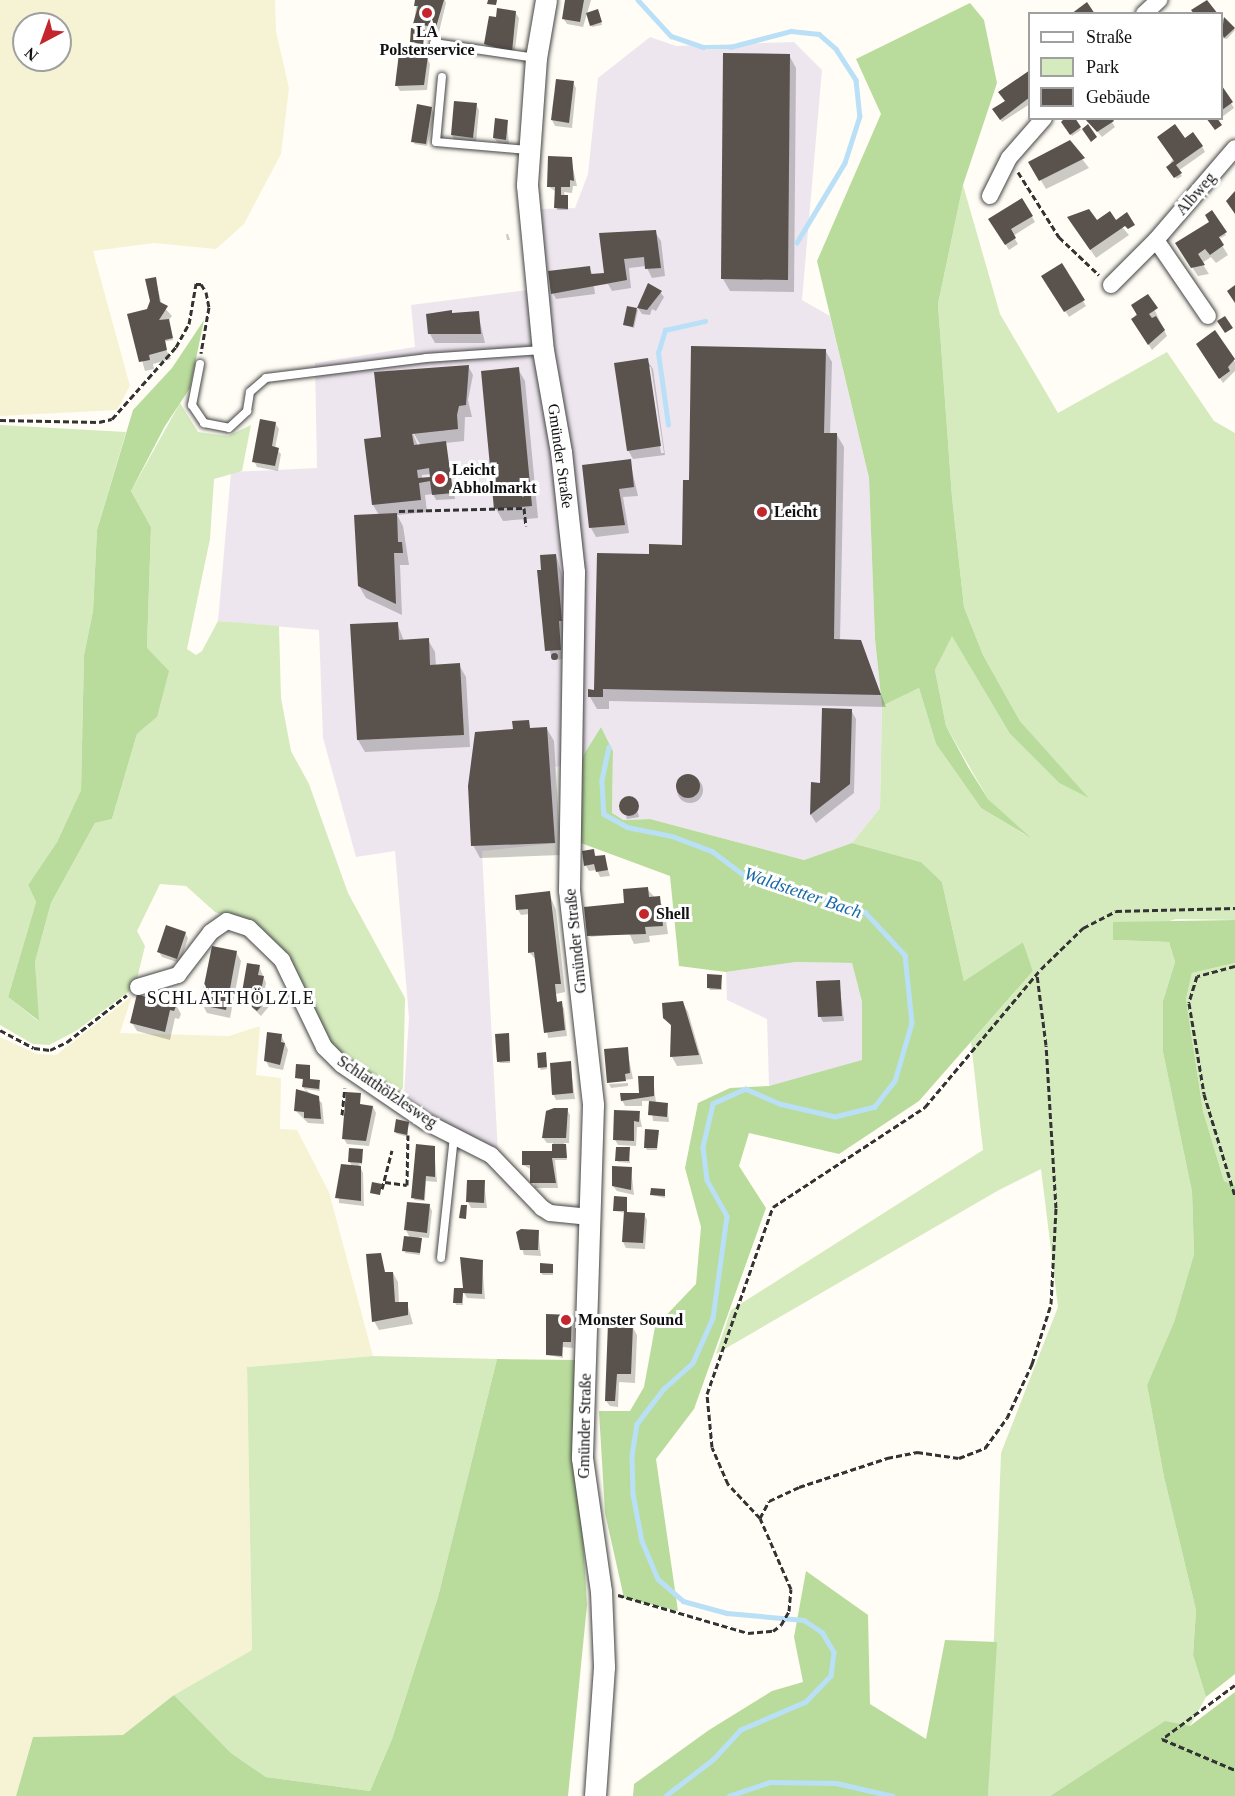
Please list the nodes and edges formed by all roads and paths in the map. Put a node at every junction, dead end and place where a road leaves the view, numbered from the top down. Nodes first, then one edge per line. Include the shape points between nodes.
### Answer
1 (546, 0) edge
2 (1159, 0) edge
3 (1146, 12) edge
4 (434, 43) dead end
5 (536, 58) junction
6 (442, 77) dead end
7 (1042, 120) edge
8 (1235, 148) edge
9 (528, 150) junction
10 (1010, 158) junction
11 (990, 196) dead end
12 (1156, 240) junction
13 (1111, 285) joint
14 (1208, 316) dead end
15 (543, 350) junction
16 (200, 364) joint
17 (0, 420) edge
18 (399, 512) dead end
19 (526, 526) dead end
20 (1235, 908) edge
21 (1235, 966) edge
22 (1037, 975) junction
23 (138, 987) joint
24 (0, 1030) edge
25 (345, 1088) dead end
26 (342, 1115) dead end
27 (408, 1135) dead end
28 (454, 1135) junction
29 (392, 1150) dead end
30 (385, 1182) junction
31 (382, 1189) dead end
32 (1235, 1196) edge
33 (590, 1217) junction
34 (441, 1258) dead end
35 (760, 1518) junction
36 (601, 1591) junction
37 (1235, 1685) edge
38 (1235, 1770) edge
39 (595, 1796) edge

1 - 5 street, Gmünder Straße
2 - 3 street
4 - 5 lane
5 - 9 street, Gmünder Straße
6 - 9 lane via 436,142
7 - 10 street
8 - 12 street, Albweg
9 - 15 street, Gmünder Straße via 530,233
10 - 11 street
10 - 13 path via 1059,237
12 - 13 street, Albweg
12 - 14 street
15 - 16 lane via 426,358 266,378 250,392 247,411 229,428 204,423 192,405
15 - 33 street, Gmünder Straße via 561,452 574,572 569,890 593,1105
16 - 17 path via 208,307 206,292 201,284 196,284 189,324 176,347 112,419
18 - 19 path via 524,508
20 - 22 path via 1116,911 1083,928
21 - 32 path via 1197,976 1189,1004 1204,1094
22 - 35 path via 925,1107 773,1207 707,1394 712,1447 728,1484
22 - 35 path via 1046,1045 1056,1208 1051,1304 1032,1364 1007,1418 985,1448 959,1458 916,1452 887,1458 769,1501
23 - 24 path via 67,1042 50,1050 34,1048
23 - 28 street, Schlatthölzlesweg via 178,975 211,932 227,921 249,928 282,960 324,1047 342,1065 426,1122
25 - 26 path
27 - 30 path via 407,1185
28 - 33 street, Schlatthölzlesweg via 505,1165 550,1213
28 - 34 lane
29 - 30 path
30 - 31 path
33 - 36 street, Gmünder Straße via 582,1458
35 - 36 path via 791,1589 789,1611 772,1631 748,1633
36 - 39 street, Gmünder Straße via 604,1667
37 - 38 path via 1162,1739

